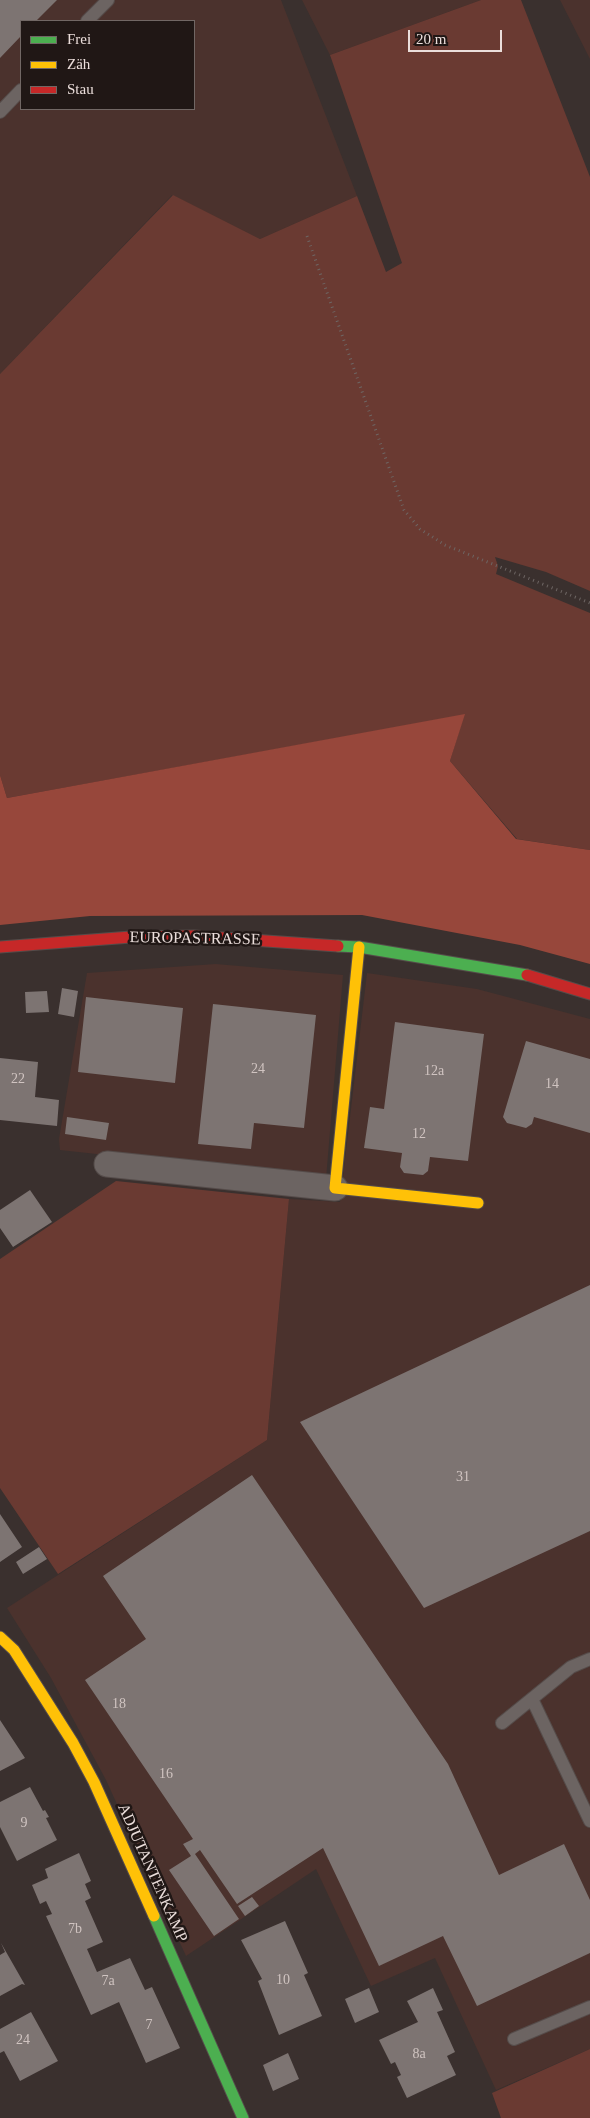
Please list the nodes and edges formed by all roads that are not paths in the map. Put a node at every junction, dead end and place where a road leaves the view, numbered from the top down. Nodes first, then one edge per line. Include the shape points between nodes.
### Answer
1 (108, 0) edge
2 (88, 20) edge
3 (20, 91) edge
4 (0, 112) edge
5 (0, 947) edge
6 (359, 947) junction
7 (590, 994) edge
8 (107, 1164) dead end
9 (335, 1188) junction
10 (478, 1203) dead end
11 (0, 1638) edge
12 (590, 1659) edge
13 (532, 1699) junction
14 (502, 1724) dead end
15 (590, 1821) edge
16 (590, 2007) edge
17 (514, 2039) dead end
18 (243, 2118) edge

1 - 2 lane
3 - 4 lane
5 - 6 street, EUROPASTRASSE via 131,937 194,936
6 - 7 street, EUROPASTRASSE via 516,972
6 - 9 street
8 - 9 street
9 - 10 street
11 - 18 street, ADJUTANTENKAMP via 14,1650 94,1782
12 - 13 lane via 571,1667
13 - 14 lane
13 - 15 lane
16 - 17 lane

